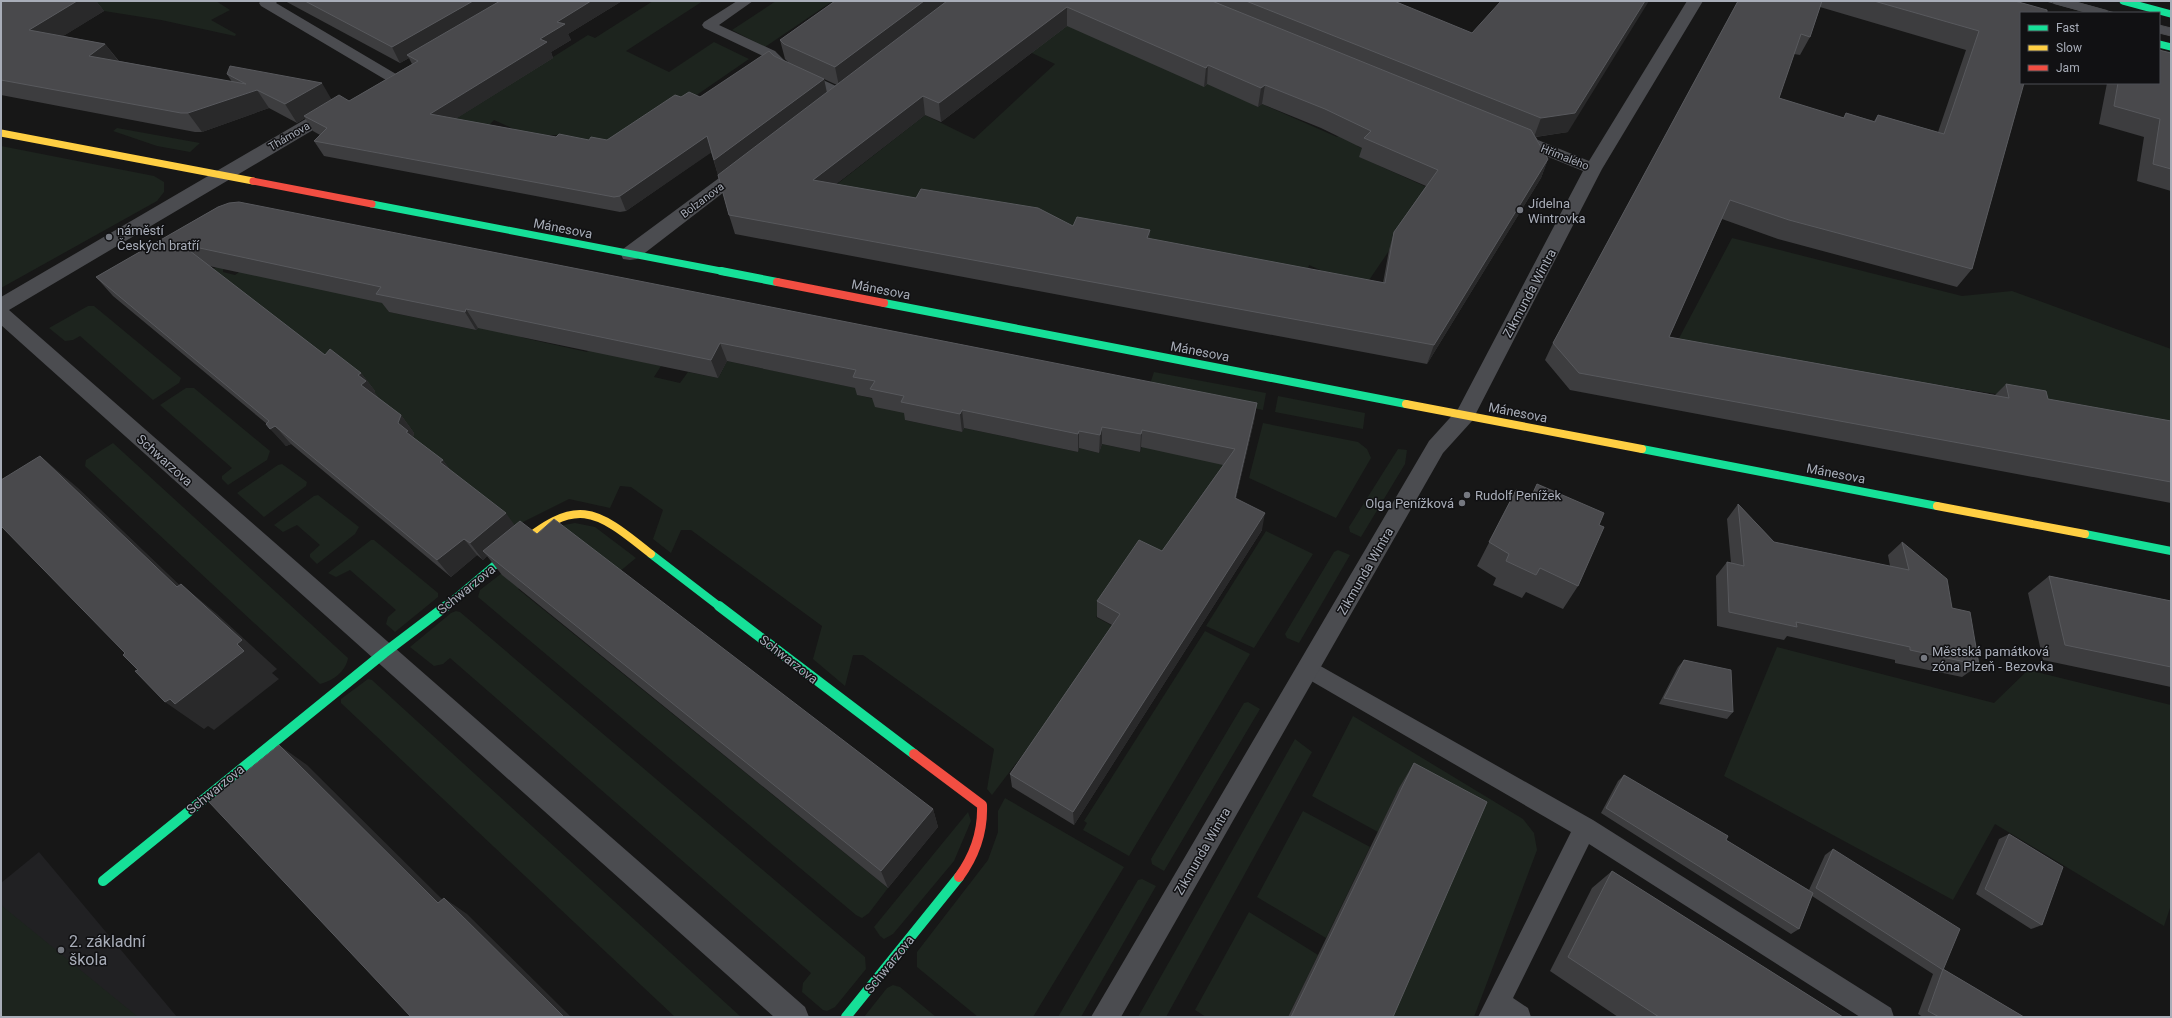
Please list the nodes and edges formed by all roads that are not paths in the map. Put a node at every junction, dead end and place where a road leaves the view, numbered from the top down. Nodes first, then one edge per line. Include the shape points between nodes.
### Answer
1 (271, 1) edge
2 (746, 1) edge
3 (1695, 1) edge
4 (2059, 1) edge
5 (2123, 1) edge
6 (2098, 12) edge
7 (2171, 14) edge
8 (2160, 29) edge
9 (2171, 32) edge
10 (2160, 44) edge
11 (2171, 47) edge
12 (391, 76) edge
13 (842, 94) edge
14 (350, 100) edge
15 (1502, 132) edge
16 (1, 133) edge
17 (754, 160) edge
18 (1593, 169) junction
19 (223, 175) junction
20 (630, 254) junction
21 (1, 306) edge
22 (1, 314) edge
23 (1465, 415) junction
24 (2171, 551) edge
25 (384, 653) junction
26 (1308, 668) junction
27 (1586, 828) junction
28 (103, 882) dead end
29 (1494, 1009) edge
30 (795, 1017) edge
31 (846, 1017) edge
32 (1106, 1017) edge
33 (1519, 1017) edge
34 (1882, 1017) edge

1 - 12 lane via 266,3
2 - 13 lane via 709,25 770,54 783,67
3 - 18 street, Zikmunda Wintra
4 - 6 lane
5 - 7 street
8 - 9 lane
10 - 11 street
14 - 19 street, Thámova
15 - 18 street, Hřímalého
16 - 19 street
17 - 20 street, Bolzanova
18 - 23 street, Zikmunda Wintra
19 - 20 street, Mánesova
19 - 21 street
20 - 23 street, Mánesova
22 - 25 street, Schwarzova
23 - 24 street, Mánesova
23 - 26 street, Zikmunda Wintra via 1436,447
25 - 28 street, Schwarzova
25 - 30 street, Schwarzova
25 - 31 street, Schwarzova via 459,596 539,528 562,517 584,514 606,520 982,805 984,821 980,840 967,867
26 - 27 lane
26 - 32 street, Zikmunda Wintra
27 - 29 lane
27 - 34 lane
29 - 33 lane

